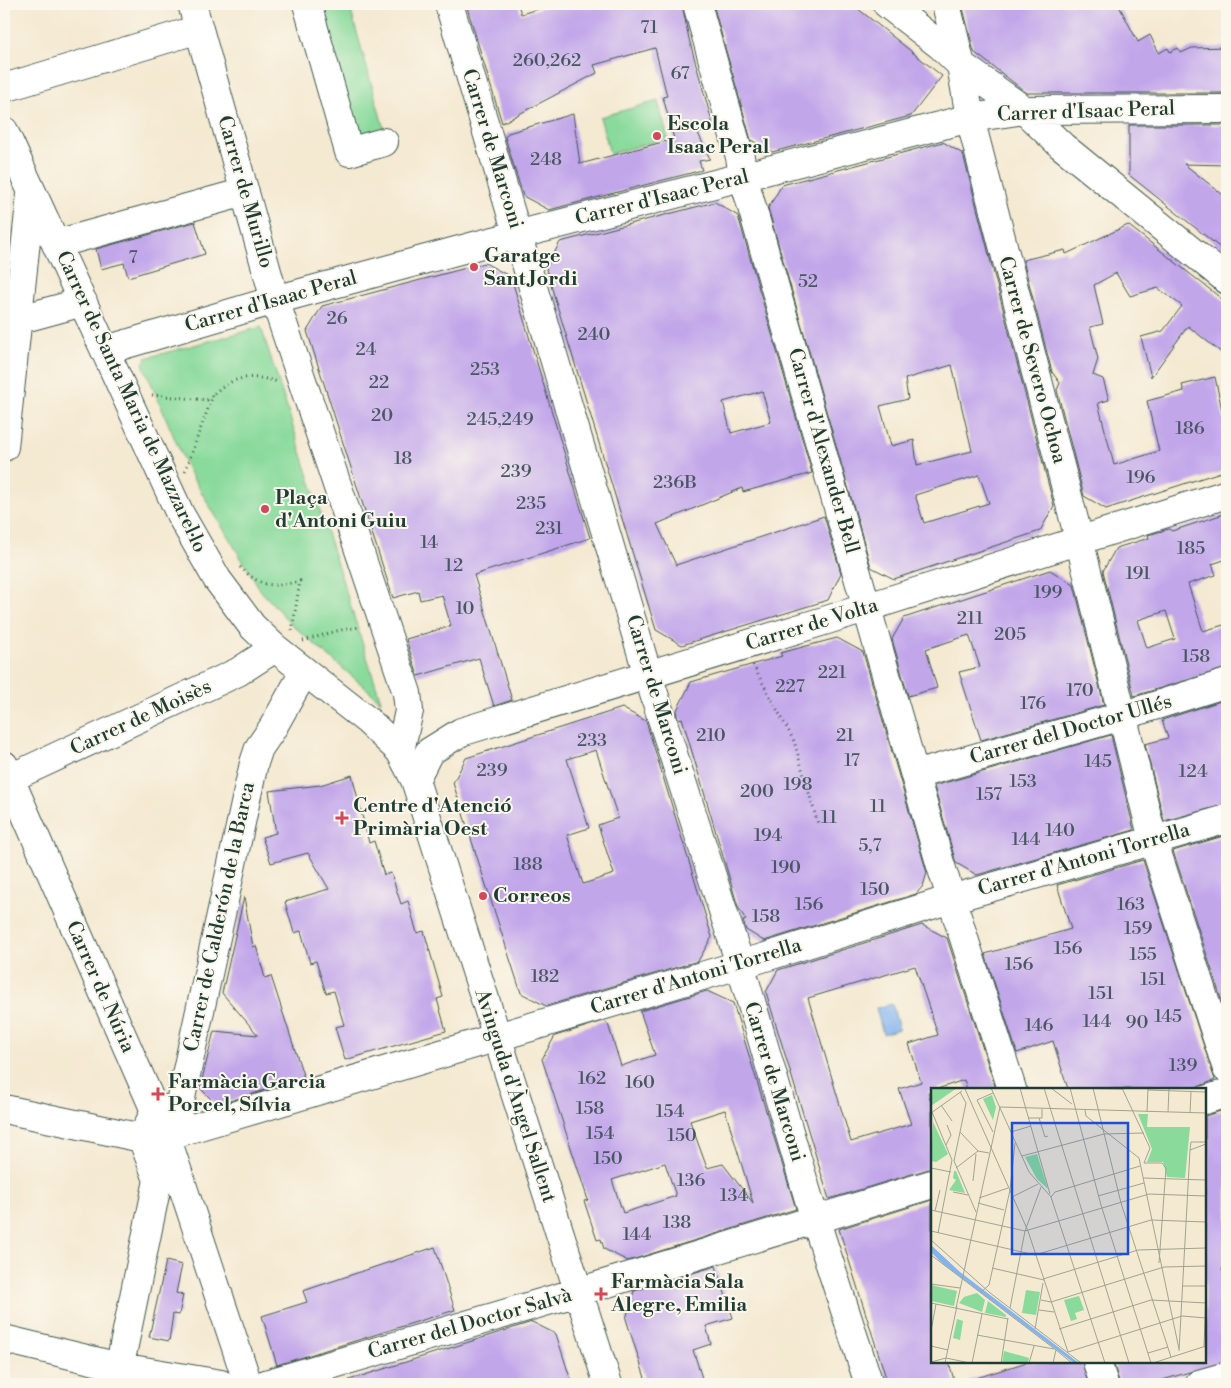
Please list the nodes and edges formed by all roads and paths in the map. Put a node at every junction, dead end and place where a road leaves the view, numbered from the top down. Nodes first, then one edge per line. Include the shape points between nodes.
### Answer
1 (307, 4) edge
2 (449, 4) edge
3 (697, 4) edge
4 (886, 4) edge
5 (946, 4) edge
6 (195, 16) edge
7 (961, 65) junction
8 (4, 88) edge
9 (1227, 109) edge
10 (1024, 110) junction
11 (970, 118) junction
12 (4, 131) edge
13 (384, 142) dead end
14 (743, 176) junction
15 (245, 192) junction
16 (31, 194) junction
17 (518, 234) junction
18 (56, 244) junction
19 (1227, 280) edge
20 (275, 300) junction
21 (83, 302) junction
22 (17, 320) junction
23 (106, 350) junction
24 (278, 383) dead end
25 (213, 394) junction
26 (152, 395) dead end
27 (4, 447) edge
28 (184, 471) dead end
29 (1227, 494) edge
30 (1079, 539) junction
31 (240, 567) dead end
32 (868, 607) junction
33 (360, 627) dead end
34 (283, 640) junction
35 (302, 641) dead end
36 (752, 663) dead end
37 (304, 672) junction
38 (648, 675) junction
39 (1227, 683) edge
40 (1122, 716) junction
41 (400, 751) junction
42 (6, 775) edge
43 (915, 775) junction
44 (415, 780) junction
45 (424, 807) joint
46 (1227, 819) edge
47 (818, 824) dead end
48 (1153, 840) junction
49 (951, 898) junction
50 (740, 964) junction
51 (496, 1036) junction
52 (1227, 1070) edge
53 (1012, 1088) edge
54 (1227, 1093) edge
55 (1206, 1100) edge
56 (4, 1109) edge
57 (155, 1111) junction
58 (154, 1137) junction
59 (931, 1184) edge
60 (154, 1205) junction
61 (190, 1211) junction
62 (816, 1219) junction
63 (578, 1292) junction
64 (4, 1339) edge
65 (1097, 1363) edge
66 (118, 1375) edge
67 (1227, 1376) edge
68 (221, 1384) edge
69 (248, 1384) edge
70 (266, 1384) edge
71 (608, 1384) edge
72 (869, 1384) edge
73 (1104, 1384) edge
74 (1199, 1384) edge

1 - 13 street via 349,152
2 - 17 street, Carrer de Marconi
3 - 14 street, Carrer d'Alexander Bell
4 - 7 street
5 - 7 street, Carrer de Severo Ochoa
6 - 8 street
6 - 15 street, Carrer de Murillo
7 - 10 street
7 - 11 street, Carrer de Severo Ochoa
9 - 10 street, Carrer d'Isaac Peral
10 - 11 street, Carrer d'Isaac Peral
10 - 19 street via 1062,146
11 - 14 street, Carrer d'Isaac Peral
11 - 30 street, Carrer de Severo Ochoa
12 - 16 street, Carrer de Santa Maria de Mazzarel·lo
14 - 17 street, Carrer d'Isaac Peral
14 - 32 street, Carrer d'Alexander Bell
15 - 18 street
15 - 20 street, Carrer de Murillo
16 - 18 street, Carrer de Santa Maria de Mazzarel·lo
16 - 22 street
17 - 20 street, Carrer d'Isaac Peral
17 - 38 street, Carrer de Marconi
18 - 21 street, Carrer de Santa Maria de Mazzarel·lo
20 - 23 street, Carrer d'Isaac Peral
20 - 41 street, Carrer de Murillo via 407,693 409,711
21 - 22 street
21 - 23 street, Carrer de Santa Maria de Mazzarel·lo
22 - 27 street
23 - 34 street, Carrer de Santa Maria de Mazzarel·lo via 180,514 217,580 252,626
24 - 25 path via 251,377 222,386
25 - 26 path via 207,400
25 - 28 path
29 - 30 street, Carrer de Volta
30 - 32 street, Carrer de Volta
30 - 40 street, Carrer de Severo Ochoa
31 - 34 path via 261,584 300,581
32 - 38 street, Carrer de Volta
32 - 43 street, Carrer d'Alexander Bell
33 - 35 path
34 - 37 street, Carrer de Santa Maria de Mazzarel·lo
34 - 42 street, Carrer de Moisès via 238,672
36 - 47 path via 794,741
37 - 41 street, Carrer de Santa Maria de Mazzarel·lo via 368,721
37 - 57 street, Carrer de Calderón de la Barca via 259,748 254,763 179,1107
38 - 44 street, Carrer de Volta via 461,732 429,752
38 - 50 street, Carrer de Marconi
39 - 40 street, Carrer del Doctor Ullés
40 - 43 street, Carrer del Doctor Ullés
40 - 48 street, Carrer de Severo Ochoa
41 - 44 street, Carrer de Santa Maria de Mazzarel·lo
42 - 57 street, Carrer de Núria
43 - 49 street, Carrer d'Alexander Bell
44 - 45 street, Carrer de Santa Maria de Mazzarel·lo
45 - 51 street, Avinguda d'Àngel Sallent
46 - 48 street, Carrer d'Antoni Torrella
48 - 49 street, Carrer d'Antoni Torrella
48 - 52 street, Carrer de Severo Ochoa
49 - 50 street, Carrer d'Antoni Torrella
49 - 53 street, Carrer d'Alexander Bell
50 - 51 street, Carrer d'Antoni Torrella
50 - 62 street, Carrer de Marconi
51 - 58 street, Carrer d'Antoni Torrella
51 - 63 street, Avinguda d'Àngel Sallent
54 - 55 street
56 - 58 street
57 - 58 street
58 - 60 street via 158,1180
58 - 61 street
59 - 62 street, Carrer del Doctor Salvà
60 - 61 street
60 - 66 street
61 - 69 street
62 - 63 street, Carrer del Doctor Salvà
62 - 72 street, Carrer de Marconi
63 - 70 street, Carrer del Doctor Salvà
63 - 71 street, Avinguda d'Àngel Sallent
64 - 66 street
65 - 73 street
66 - 68 street
67 - 74 street

